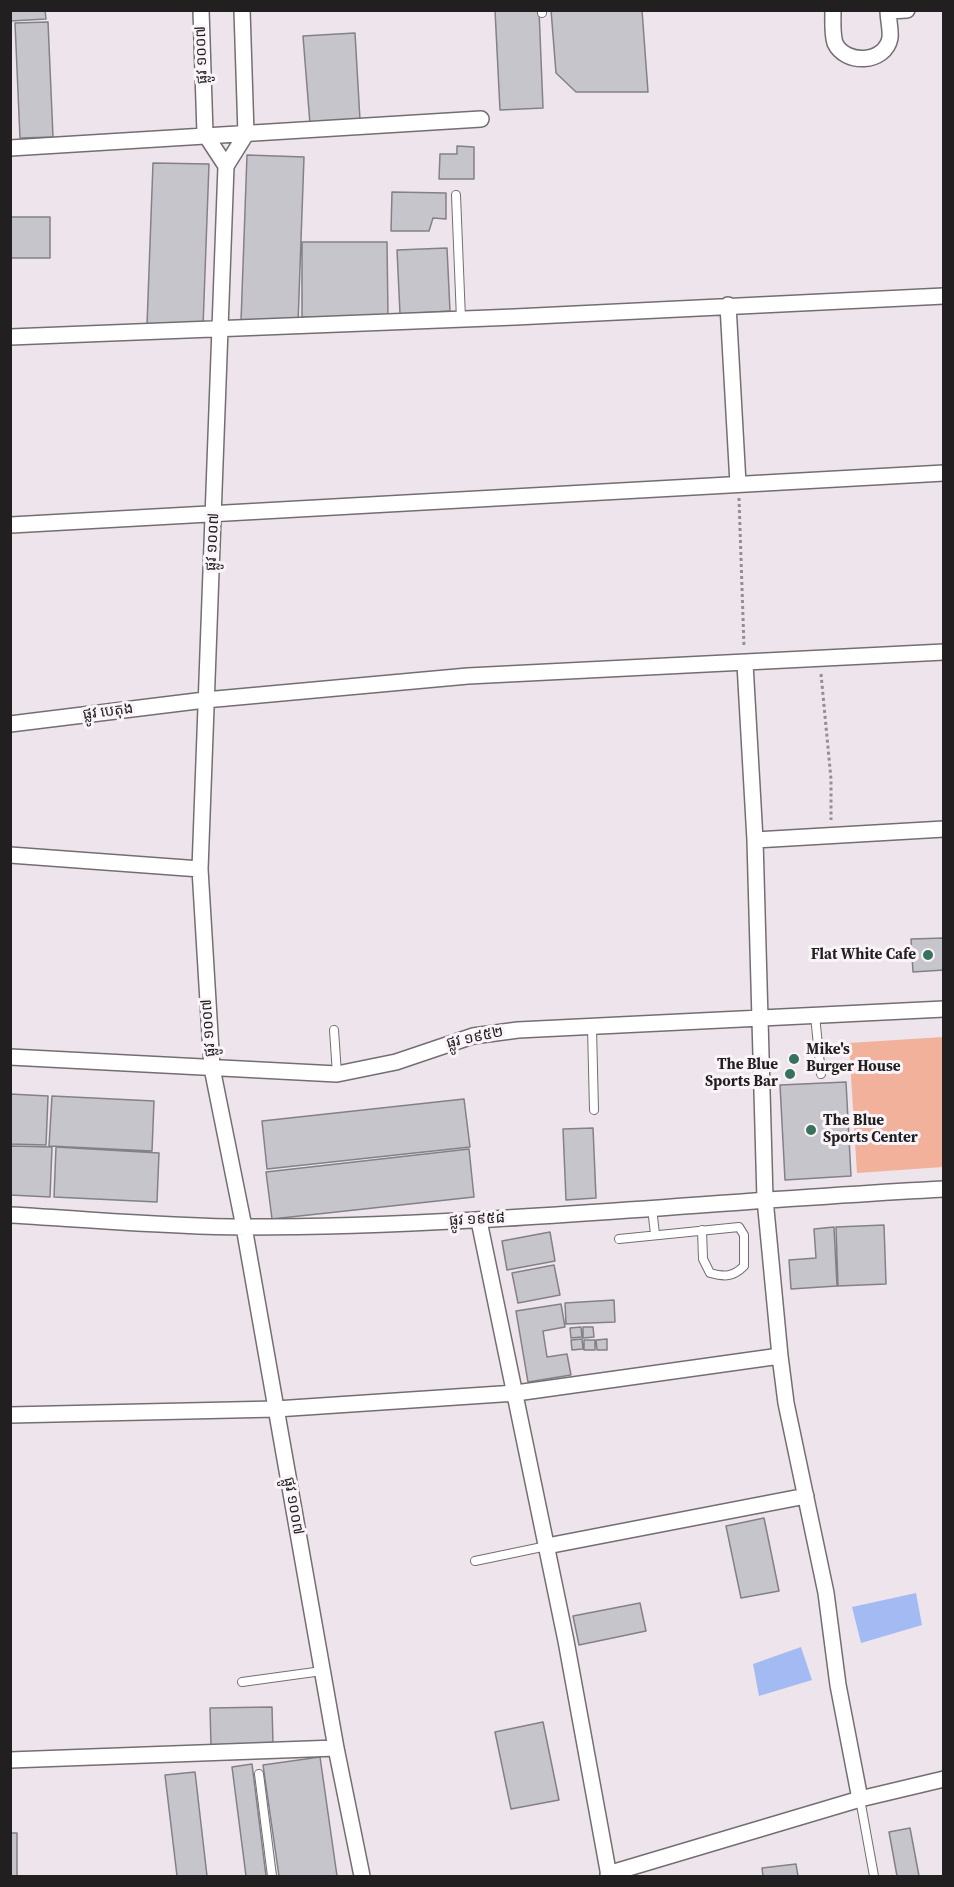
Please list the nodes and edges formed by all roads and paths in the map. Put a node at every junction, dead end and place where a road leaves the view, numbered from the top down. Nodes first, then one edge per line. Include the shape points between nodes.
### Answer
1 (201, 10) edge
2 (242, 10) edge
3 (832, 10) edge
4 (907, 10) edge
5 (888, 11) edge
6 (481, 119) dead end
7 (205, 134) junction
8 (246, 134) junction
9 (10, 148) edge
10 (226, 166) junction
11 (456, 195) dead end
12 (944, 296) edge
13 (728, 305) junction
14 (461, 319) junction
15 (221, 327) junction
16 (10, 337) edge
17 (944, 473) edge
18 (738, 484) junction
19 (215, 513) junction
20 (11, 525) edge
21 (944, 652) edge
22 (819, 660) junction
23 (745, 664) junction
24 (205, 700) junction
25 (10, 724) edge
26 (944, 829) edge
27 (831, 837) junction
28 (755, 840) junction
29 (10, 855) edge
30 (200, 869) junction
31 (944, 1009) edge
32 (815, 1016) junction
33 (760, 1019) junction
34 (592, 1028) junction
35 (334, 1030) dead end
36 (10, 1057) edge
37 (212, 1068) junction
38 (337, 1074) junction
39 (821, 1074) dead end
40 (594, 1110) dead end
41 (944, 1189) edge
42 (765, 1199) junction
43 (652, 1208) junction
44 (10, 1215) edge
45 (479, 1221) junction
46 (244, 1227) junction
47 (702, 1230) junction
48 (655, 1234) junction
49 (619, 1239) dead end
50 (780, 1356) junction
51 (516, 1393) junction
52 (276, 1409) junction
53 (10, 1415) edge
54 (806, 1496) junction
55 (547, 1546) junction
56 (475, 1561) dead end
57 (322, 1671) junction
58 (242, 1682) dead end
59 (336, 1748) junction
60 (10, 1760) edge
61 (259, 1774) dead end
62 (944, 1779) edge
63 (860, 1799) junction
64 (608, 1875) edge
65 (272, 1876) edge
66 (362, 1876) edge
67 (874, 1876) edge

1 - 7 street, ផ្លូវ ១០០៧
2 - 8 street
3 - 5 street via 835,42 852,58 866,59 882,52 890,39
4 - 5 street
6 - 8 street
7 - 8 street
7 - 9 street
7 - 10 street
8 - 10 street
10 - 15 street, ផ្លូវ ១០០៧
11 - 14 lane
12 - 13 street
13 - 14 street
13 - 18 street
14 - 15 street
15 - 16 street
15 - 19 street, ផ្លូវ ១០០៧
17 - 18 street
18 - 19 street
18 - 23 path
19 - 20 street
19 - 24 street, ផ្លូវ ១០០៧
21 - 22 street, ផ្លូវ បេតុង
22 - 23 street, ផ្លូវ បេតុង
22 - 27 path via 831,779
23 - 24 street, ផ្លូវ បេតុង via 468,676
23 - 28 street
24 - 25 street, ផ្លូវ បេតុង
24 - 30 street, ផ្លូវ ១០០៧
26 - 27 street
27 - 28 street
28 - 33 street
29 - 30 street
30 - 37 street, ផ្លូវ ១០០៧
31 - 32 street, ផ្លូវ ១៩៥២
32 - 33 street, ផ្លូវ ១៩៥២
32 - 39 lane
33 - 34 street, ផ្លូវ ១៩៥២
33 - 42 street
34 - 38 street, ផ្លូវ ១៩៥២ via 518,1030 474,1036 396,1062
34 - 40 lane
35 - 38 lane
36 - 37 street, ផ្លូវ ១៩៥២
37 - 38 street, ផ្លូវ ១៩៥២
37 - 46 street, ផ្លូវ ១០០៧
41 - 42 street, ផ្លូវ ១៩៥៨
42 - 43 street, ផ្លូវ ១៩៥៨
42 - 50 street
43 - 45 street, ផ្លូវ ១៩៥៨
43 - 48 lane
44 - 46 street, ផ្លូវ ១៩៥៨
45 - 46 street, ផ្លូវ ១៩៥៨
45 - 51 street
46 - 52 street, ផ្លូវ ១០០៧
47 - 47 lane via 703,1259 710,1273 736,1274 744,1266 742,1230
47 - 48 lane
48 - 49 lane
50 - 51 street
50 - 54 street
51 - 52 street
51 - 55 street
52 - 53 street
52 - 57 street, ផ្លូវ ១០០៧
54 - 55 street
54 - 63 street
55 - 56 lane
55 - 64 street
57 - 58 lane
57 - 59 street, ផ្លូវ ១០០៧
59 - 60 street
59 - 66 street, ផ្លូវ ១០០៧
61 - 65 lane
62 - 63 street
63 - 64 street
63 - 67 lane

